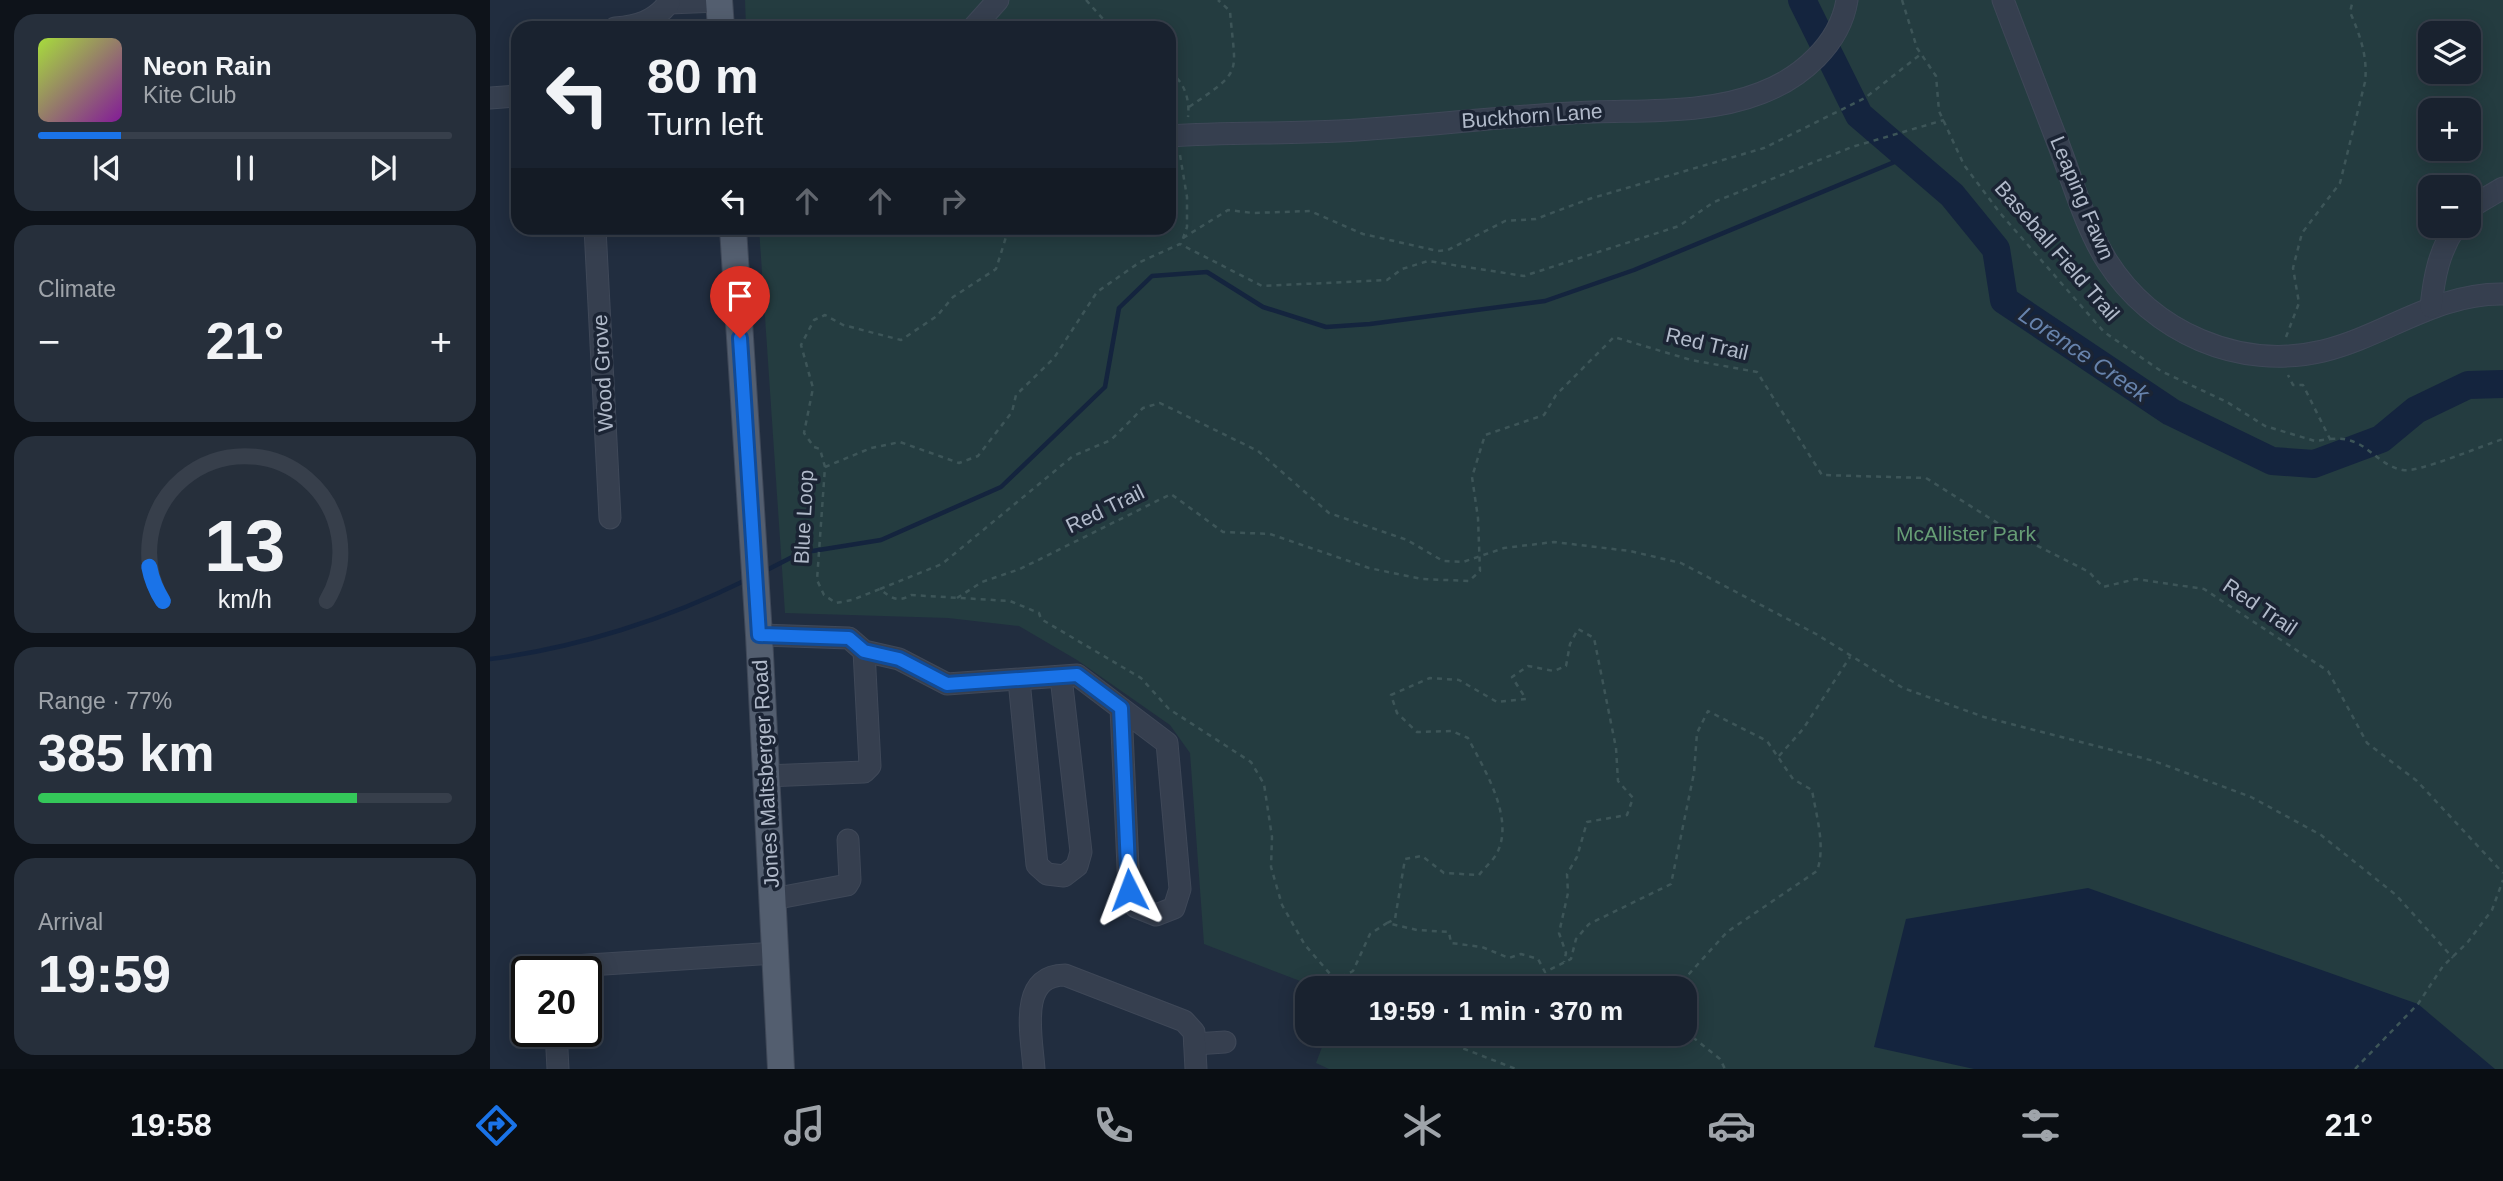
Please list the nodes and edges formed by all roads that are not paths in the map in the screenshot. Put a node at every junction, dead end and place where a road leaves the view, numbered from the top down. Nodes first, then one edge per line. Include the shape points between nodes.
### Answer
1 (998, 0) edge
2 (1847, 0) edge
3 (2003, 0) edge
4 (668, 1) edge
5 (719, 1) edge
6 (646, 21) edge
7 (720, 21) edge
8 (979, 21) edge
9 (511, 96) edge
10 (490, 98) edge
11 (1177, 135) edge
12 (2503, 188) edge
13 (2481, 201) edge
14 (596, 235) edge
15 (733, 235) edge
16 (2448, 238) edge
17 (2503, 295) edge
18 (2431, 307) junction
19 (610, 518) dead end
20 (759, 633) junction
21 (864, 651) junction
22 (1061, 677) junction
23 (1019, 680) junction
24 (1121, 708) junction
25 (766, 776) junction
26 (848, 840) dead end
27 (772, 899) junction
28 (775, 953) junction
29 (602, 964) edge
30 (1226, 1042) dead end
31 (1195, 1045) junction
32 (557, 1047) edge
33 (558, 1069) edge
34 (781, 1069) edge
35 (1034, 1069) edge
36 (1196, 1069) edge

1 - 8 street
2 - 11 street, Buckhorn Lane via 1834,34 1805,69 1760,94 1713,106 1340,131
3 - 18 street, Leaping Fawn via 2096,241 2118,276 2163,320 2199,340 2239,352 2287,356 2342,345
4 - 5 street
4 - 6 street
5 - 7 main road
9 - 10 street
12 - 13 street
14 - 19 street, Wood Grove
15 - 20 main road, Jones Maltsberger Road
16 - 18 street via 2433,281
17 - 18 street, Leaping Fawn via 2459,298
20 - 21 street via 849,638
20 - 25 main road, Jones Maltsberger Road
21 - 23 street via 899,659 947,684
21 - 25 street via 870,766 864,772
22 - 23 street
22 - 23 street via 1081,852 1077,866 1064,876 1047,874 1037,865
22 - 24 street via 1077,675
24 - 24 street via 1167,743 1180,889 1174,908 1156,915 1136,907 1129,890
25 - 27 main road, Jones Maltsberger Road
26 - 27 street via 850,880 844,887
27 - 28 main road, Jones Maltsberger Road
28 - 29 street
28 - 34 main road, Jones Maltsberger Road
30 - 31 street
31 - 35 street via 1194,1032 1184,1021 1065,975 1053,975 1042,980 1033,993
31 - 36 street
32 - 33 street

